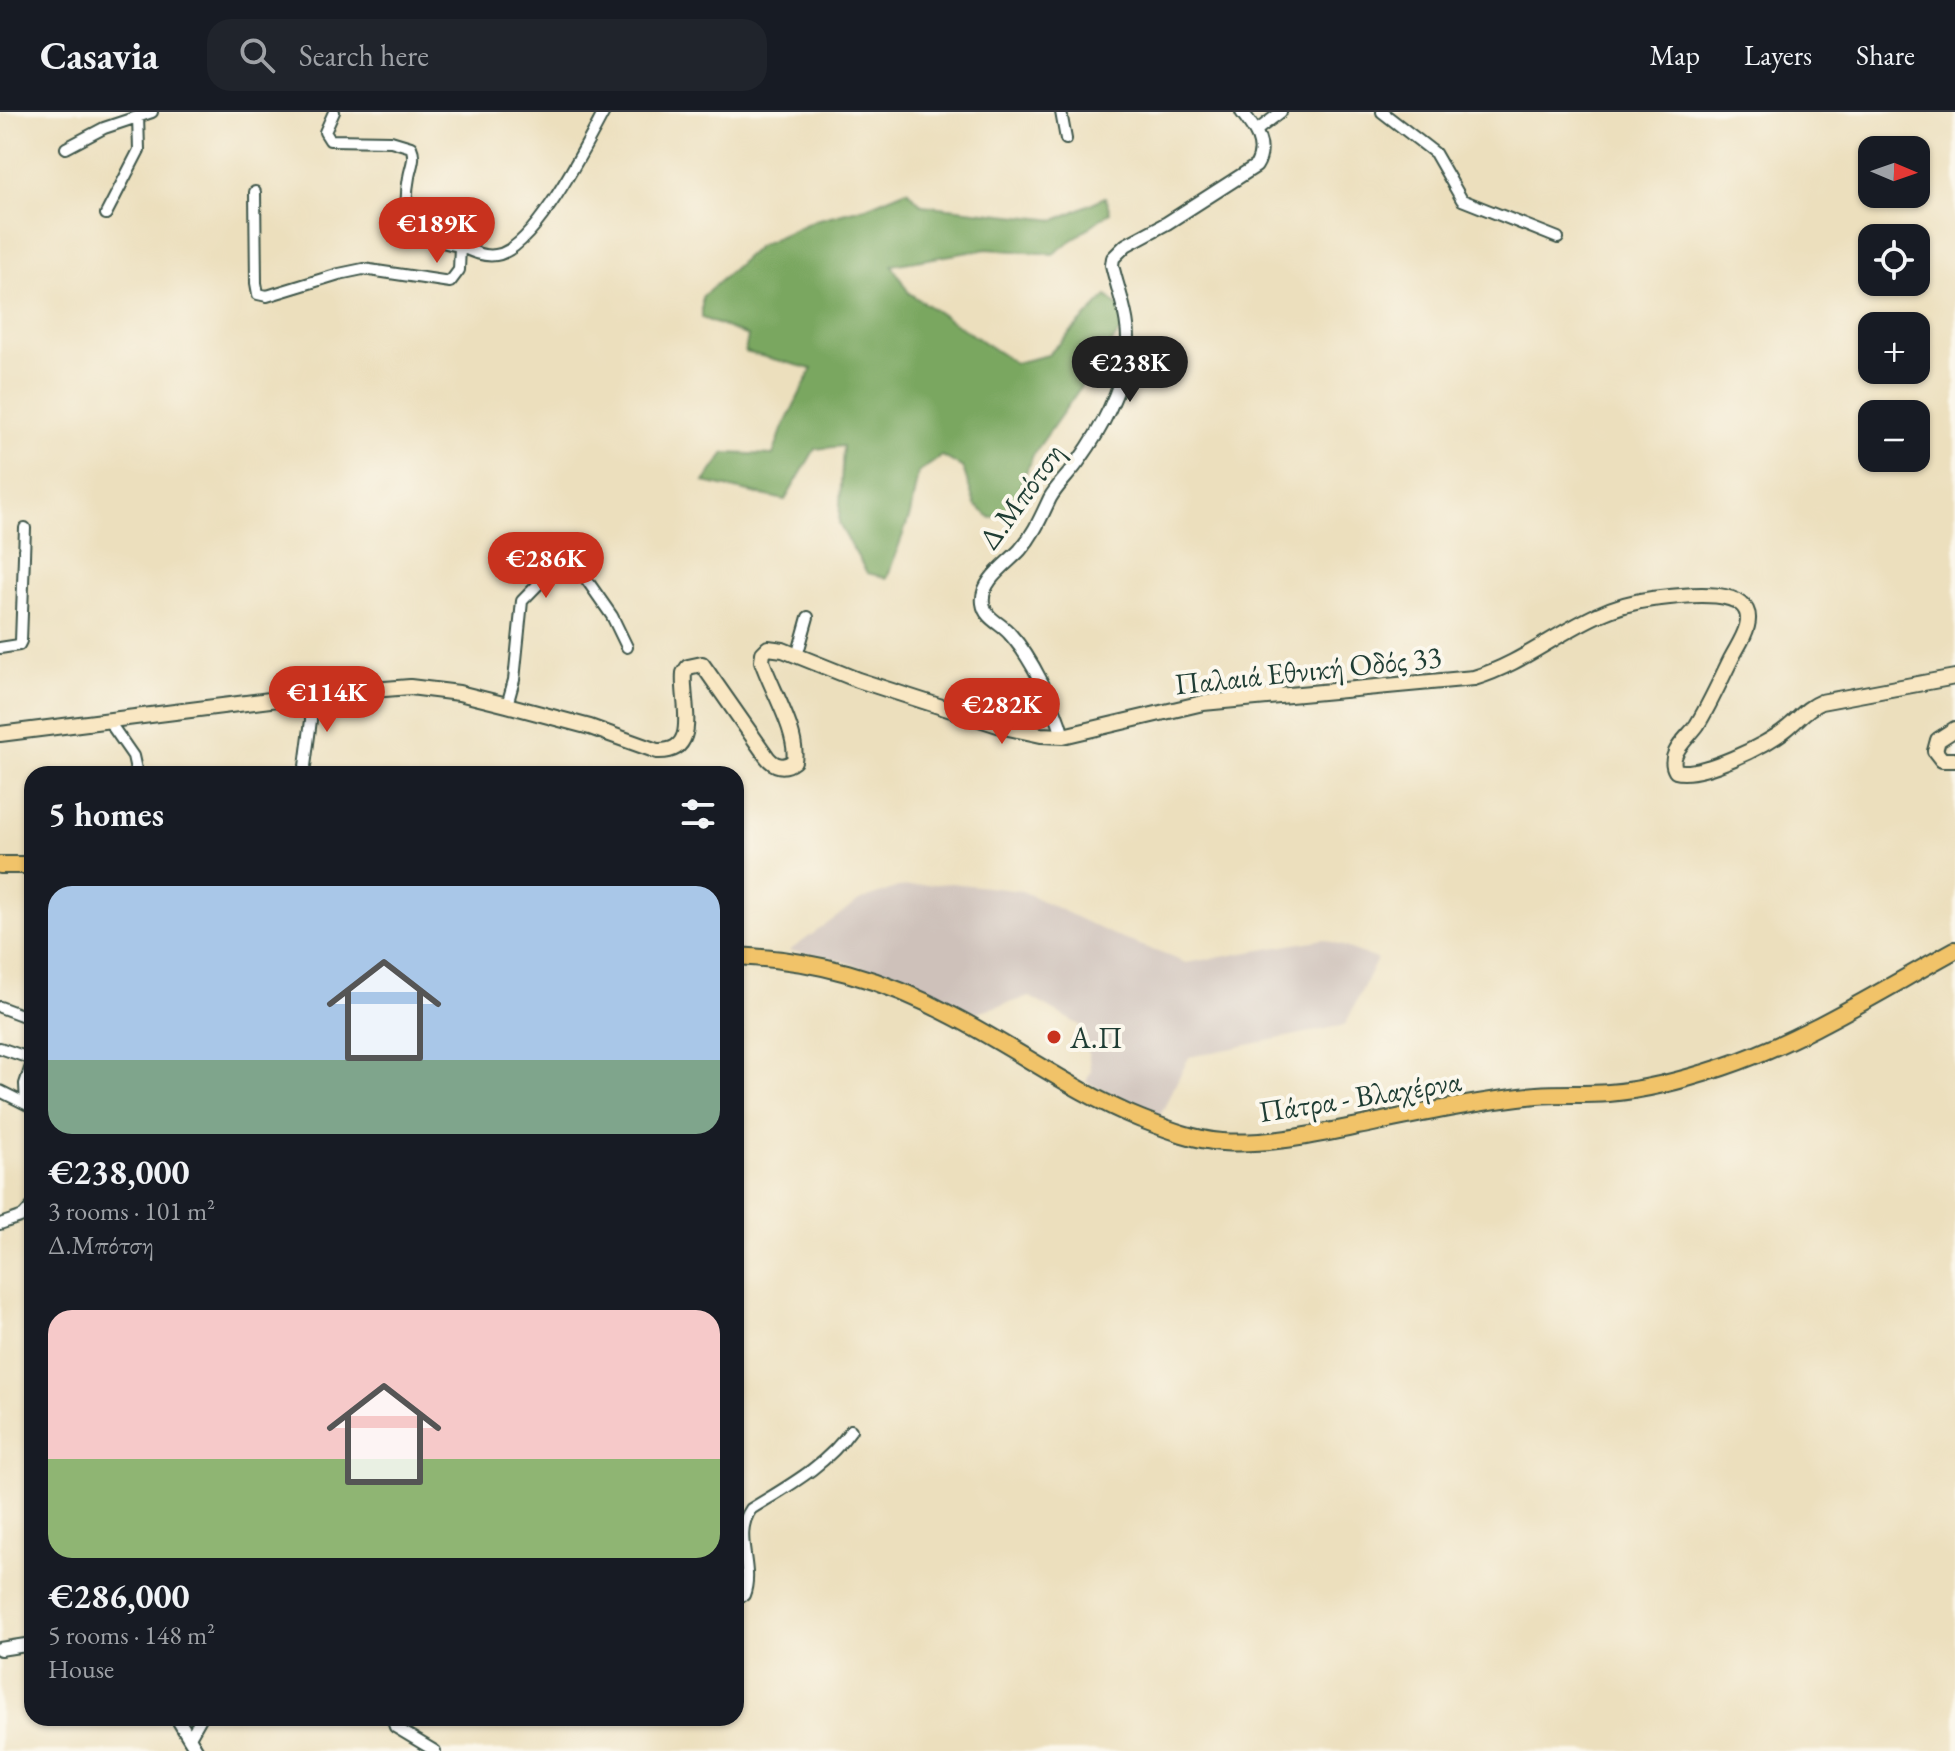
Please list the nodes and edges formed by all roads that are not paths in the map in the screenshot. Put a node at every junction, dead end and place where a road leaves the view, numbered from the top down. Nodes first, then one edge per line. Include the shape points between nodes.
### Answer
1 (152, 112) edge
2 (334, 112) edge
3 (604, 112) edge
4 (1061, 112) edge
5 (1242, 112) edge
6 (1281, 112) edge
7 (1382, 112) edge
8 (138, 116) junction
9 (1256, 131) junction
10 (1066, 139) dead end
11 (66, 148) dead end
12 (255, 192) dead end
13 (106, 214) dead end
14 (1558, 238) dead end
15 (460, 246) junction
16 (25, 528) dead end
17 (808, 617) dead end
18 (627, 647) dead end
19 (0, 648) edge
20 (797, 656) junction
21 (1955, 677) edge
22 (310, 695) junction
23 (507, 705) junction
24 (108, 720) junction
25 (1955, 729) edge
26 (0, 734) edge
27 (1063, 736) junction
28 (1955, 760) edge
29 (135, 766) edge
30 (304, 766) edge
31 (0, 865) edge
32 (24, 865) edge
33 (1955, 950) edge
34 (744, 957) edge
35 (0, 1007) edge
36 (24, 1016) edge
37 (0, 1048) edge
38 (24, 1058) edge
39 (0, 1091) edge
40 (24, 1103) edge
41 (24, 1215) edge
42 (0, 1224) edge
43 (851, 1430) dead end
44 (744, 1521) edge
45 (744, 1551) edge
46 (744, 1595) edge
47 (24, 1645) edge
48 (0, 1649) edge
49 (182, 1726) edge
50 (196, 1726) edge
51 (395, 1726) edge
52 (189, 1739) junction
53 (197, 1751) edge
54 (435, 1751) edge

1 - 8 street
2 - 15 street via 325,132 330,140 391,141 411,147 415,156 406,202 410,220 434,242
3 - 15 street via 575,166 533,229 514,247 482,255
4 - 10 street
5 - 9 street
6 - 9 street
7 - 14 street via 1435,153 1462,200
8 - 11 street
8 - 13 street via 139,150
9 - 27 street, Δ.Μπότση via 1261,151 1256,166 1113,258 1128,329 1120,383 1032,535 982,595 988,616 1009,632 1045,689
12 - 15 street via 258,294 267,296 363,269 450,282 459,270
16 - 19 street via 21,641
17 - 20 street
18 - 23 street via 575,563 562,560 522,601
20 - 23 main road, Παλαιά Εθνική Οδός 33 via 768,648 762,661 793,740 794,761 789,765 771,762 702,664 684,673 686,736 669,752
20 - 27 main road, Παλαιά Εθνική Οδός 33 via 1004,727
21 - 27 main road, Παλαιά Εθνική Οδός 33 via 1821,702 1765,744 1683,773 1676,771 1673,757 1710,701 1748,617 1740,601 1729,597 1672,597 1628,604 1583,620 1496,671 1474,678 1203,703
22 - 23 main road, Παλαιά Εθνική Οδός 33 via 410,687
22 - 24 main road, Παλαιά Εθνική Οδός 33
22 - 30 street
24 - 26 main road, Παλαιά Εθνική Οδός 33
24 - 29 street
25 - 28 main road via 1938,740 1935,751 1942,760
31 - 32 main road
33 - 34 main road, Πάτρα - Βλαχέρνα via 1793,1037 1723,1067 1610,1093 1538,1095 1250,1143 1219,1142 1140,1119 891,987 816,964
35 - 36 street
37 - 38 street
39 - 40 street
41 - 42 street
43 - 44 street via 820,1465 751,1509
45 - 46 street
47 - 48 street
49 - 52 street
50 - 52 street
51 - 54 street
52 - 53 street

